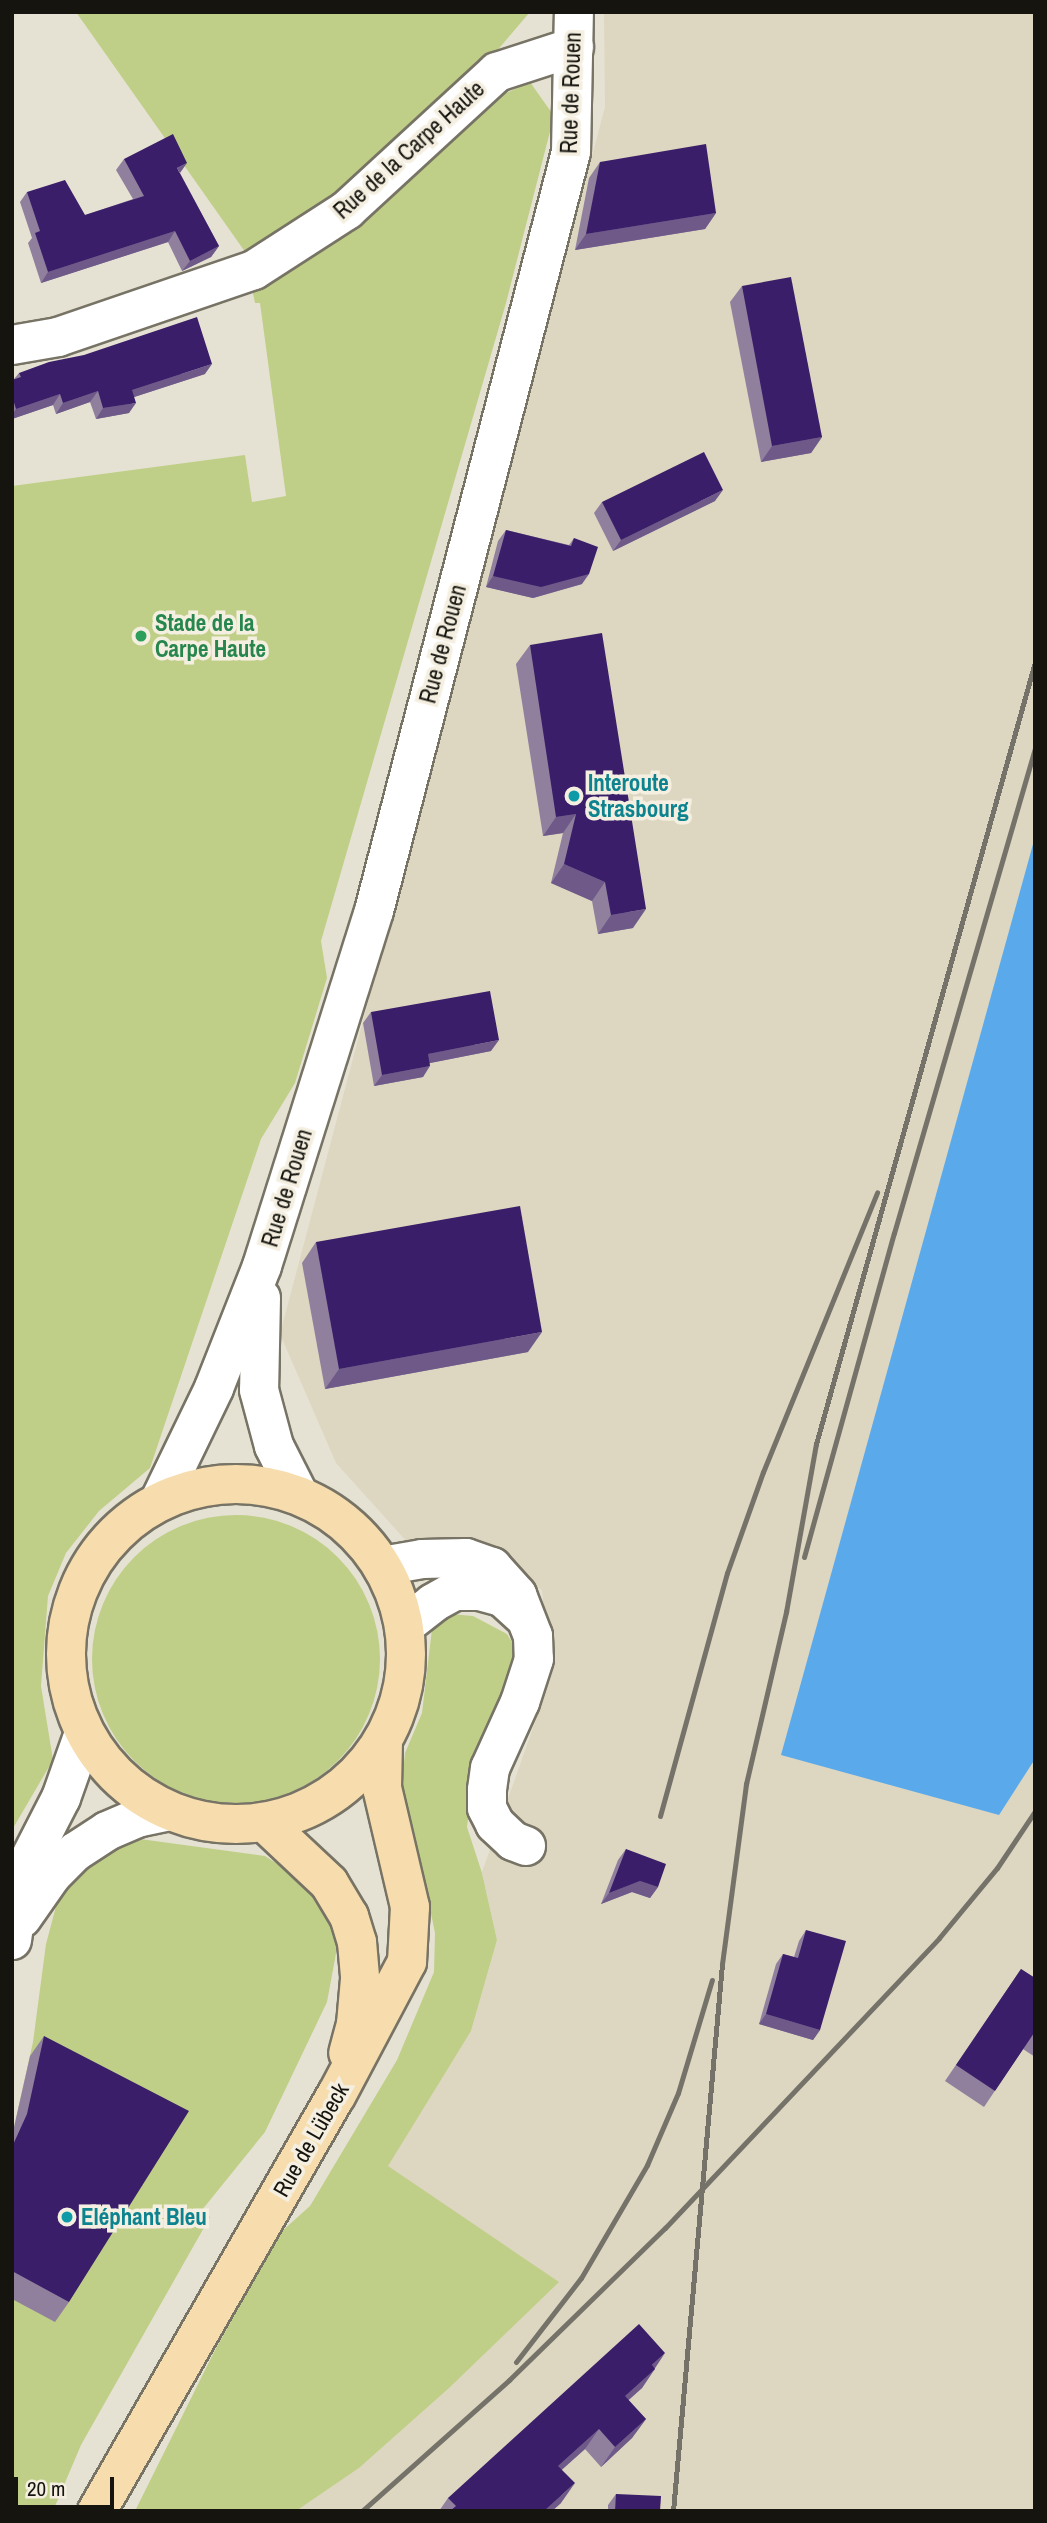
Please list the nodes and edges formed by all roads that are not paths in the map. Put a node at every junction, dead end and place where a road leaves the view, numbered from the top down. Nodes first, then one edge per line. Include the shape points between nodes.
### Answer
1 (574, 30) edge
2 (12, 345) edge
3 (262, 1266) junction
4 (299, 1495) junction
5 (159, 1502) junction
6 (382, 1566) junction
7 (526, 1619) junction
8 (404, 1626) junction
9 (84, 1733) junction
10 (383, 1740) junction
11 (169, 1811) junction
12 (264, 1822) junction
13 (526, 1846) dead end
14 (12, 1937) edge
15 (336, 2096) junction
16 (97, 2511) edge

1 - 2 street, Rue de la Carpe Haute via 497,72 347,210 254,271 58,337
1 - 3 street, Rue de Rouen via 571,152 374,911
3 - 4 street, Rue de Rouen via 259,1390 274,1446
3 - 5 street, Rue de Rouen via 214,1388
4 - 5 main road via 256,1485 223,1484
4 - 6 main road via 355,1532
5 - 9 main road via 111,1539 90,1567 73,1606 66,1672
6 - 7 street via 443,1557 492,1567 517,1595
6 - 8 main road
7 - 8 street via 502,1597 455,1591
7 - 13 street via 534,1658 490,1768 487,1790 487,1808 495,1824
8 - 10 main road via 407,1660 402,1693
9 - 11 main road via 114,1774
9 - 14 street via 61,1798 21,1876
10 - 12 main road via 360,1771 337,1791 303,1811
10 - 15 main road, Rue de Lübeck via 382,1788 410,1907 407,1962
11 - 12 main road via 205,1822
11 - 14 street via 137,1818 75,1852 29,1904
12 - 15 main road via 329,1883 349,1916 357,1942 356,2024
15 - 16 main road, Rue de Lübeck

